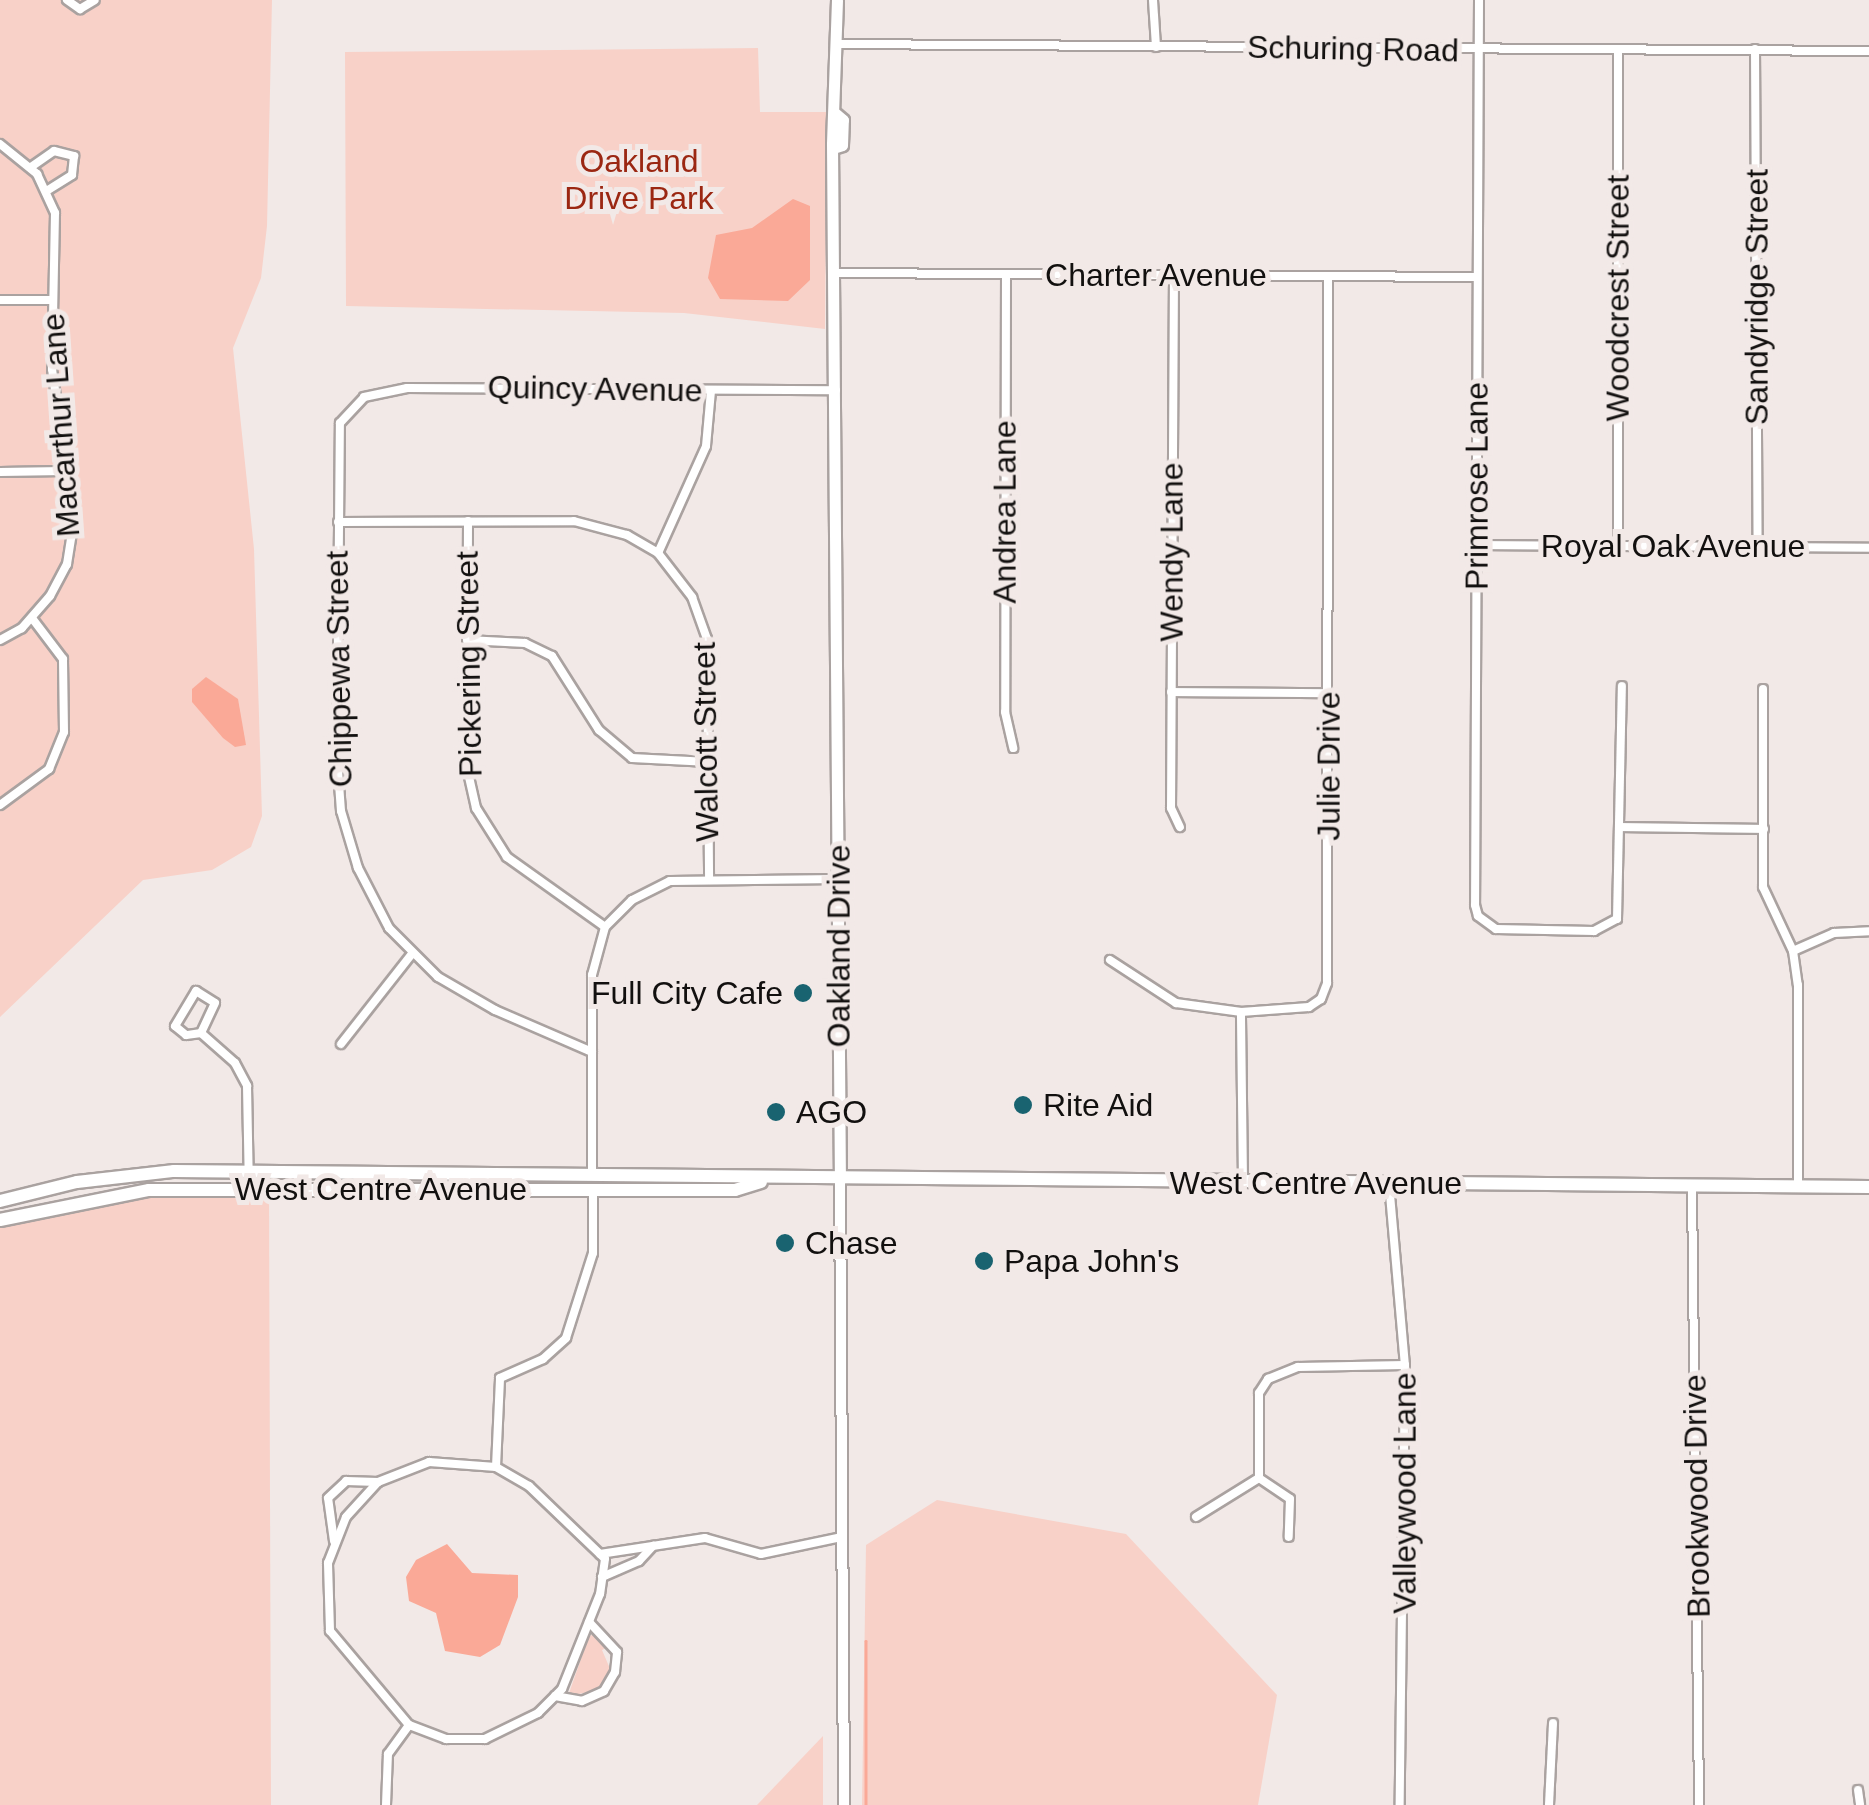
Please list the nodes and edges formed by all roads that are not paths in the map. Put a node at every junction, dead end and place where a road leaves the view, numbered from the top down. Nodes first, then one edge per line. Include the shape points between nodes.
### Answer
1 (67, 0) edge
2 (95, 0) edge
3 (837, 0) edge
4 (1153, 0) edge
5 (1480, 0) edge
6 (837, 44) junction
7 (1156, 47) junction
8 (1756, 49) junction
9 (1478, 50) junction
10 (1618, 50) junction
11 (1869, 51) edge
12 (0, 144) edge
13 (31, 167) junction
14 (48, 190) junction
15 (836, 273) junction
16 (1006, 274) junction
17 (1174, 274) junction
18 (1328, 277) junction
19 (1476, 277) junction
20 (0, 300) edge
21 (52, 300) junction
22 (711, 390) junction
23 (838, 390) junction
24 (356, 403) joint
25 (64, 471) junction
26 (0, 472) edge
27 (468, 520) junction
28 (338, 522) junction
29 (1477, 546) junction
30 (1618, 546) junction
31 (1758, 546) junction
32 (1869, 548) edge
33 (658, 552) junction
34 (32, 618) junction
35 (0, 640) edge
36 (466, 640) junction
37 (1622, 686) dead end
38 (1763, 689) dead end
39 (1171, 692) junction
40 (1329, 693) junction
41 (1012, 748) dead end
42 (710, 762) junction
43 (0, 805) edge
44 (1180, 827) dead end
45 (1622, 827) junction
46 (1764, 830) junction
47 (709, 878) junction
48 (839, 878) junction
49 (605, 927) junction
50 (1869, 931) edge
51 (1793, 951) junction
52 (411, 954) junction
53 (1110, 960) dead end
54 (1241, 1012) junction
55 (201, 1033) junction
56 (341, 1044) dead end
57 (592, 1052) junction
58 (250, 1171) junction
59 (592, 1173) junction
60 (840, 1180) junction
61 (763, 1181) junction
62 (1243, 1183) junction
63 (1389, 1183) junction
64 (1692, 1186) junction
65 (1798, 1187) junction
66 (1869, 1187) edge
67 (250, 1188) junction
68 (592, 1190) junction
69 (0, 1201) edge
70 (0, 1219) edge
71 (1406, 1365) junction
72 (496, 1467) junction
73 (1259, 1478) junction
74 (378, 1482) junction
75 (1196, 1517) dead end
76 (842, 1537) junction
77 (1289, 1537) dead end
78 (654, 1545) junction
79 (335, 1546) junction
80 (600, 1554) junction
81 (602, 1576) junction
82 (588, 1622) junction
83 (555, 1696) junction
84 (1553, 1723) dead end
85 (409, 1725) junction
86 (1858, 1790) dead end
87 (386, 1805) edge
88 (844, 1805) edge
89 (1400, 1805) edge
90 (1549, 1805) edge
91 (1699, 1805) edge
92 (1860, 1805) edge

1 - 2 street via 80,9
3 - 6 main road, Oakland Drive
4 - 7 street
5 - 9 street, Primrose Lane
6 - 7 street, Schuring Road
6 - 15 main road, Oakland Drive
7 - 9 street, Schuring Road
8 - 10 street, Schuring Road
8 - 11 street, Schuring Road
8 - 31 street, Sandyridge Street
9 - 10 street, Schuring Road
9 - 19 street, Primrose Lane
10 - 30 street, Woodcrest Street
12 - 13 street, Macarthur Lane
13 - 14 street, Macarthur Lane
13 - 14 street via 54,151 74,156 72,175
14 - 21 street, Macarthur Lane via 58,225
15 - 16 street, Charter Avenue
15 - 23 main road, Oakland Drive
16 - 17 street, Charter Avenue
16 - 41 street, Andrea Lane via 1005,712
17 - 18 street, Charter Avenue
17 - 39 street, Wendy Lane
18 - 19 street, Charter Avenue
18 - 40 street, Julie Drive
19 - 29 street, Primrose Lane
20 - 21 street
21 - 25 street, Macarthur Lane
22 - 23 street, Quincy Avenue
22 - 24 street, Quincy Avenue via 407,388
22 - 33 street via 706,446
23 - 48 main road, Oakland Drive
24 - 28 street, Chippewa Street via 338,435
25 - 26 street
25 - 34 street, Macarthur Lane via 74,520 67,564
27 - 28 street
27 - 33 street via 574,520
27 - 36 street, Pickering Street
28 - 52 street, Chippewa Street via 342,811 368,890
29 - 30 street, Royal Oak Avenue
29 - 45 street, Primrose Lane via 1476,906 1482,921 1507,931 1594,931 1614,924 1622,906
30 - 31 street, Royal Oak Avenue
31 - 32 street, Royal Oak Avenue
33 - 42 street, Walcott Street via 692,596 707,639
34 - 35 street, Macarthur Lane
34 - 43 street via 63,658 64,732 49,770
36 - 42 street via 525,643 552,656 599,730 632,758
36 - 49 street, Pickering Street via 467,768 482,824 518,867
37 - 45 street
38 - 46 street
39 - 40 street
39 - 44 street, Wendy Lane via 1171,808
40 - 54 street, Julie Drive via 1325,992 1300,1010
42 - 47 street, Walcott Street
45 - 46 street
46 - 51 street via 1764,887
47 - 48 street
47 - 49 street via 650,888
48 - 60 main road, Oakland Drive
49 - 57 street via 594,958
50 - 51 street via 1834,933
51 - 65 street
52 - 56 street
52 - 57 street, Chippewa Street via 465,994
53 - 54 street via 1176,1003
54 - 62 street
55 - 55 street via 215,1003 196,991 175,1026 186,1035
55 - 58 street via 235,1064 247,1086
57 - 59 street
58 - 59 main road, West Centre Avenue
58 - 67 street
58 - 69 main road, West Centre Avenue via 132,1174
59 - 61 main road, West Centre Avenue
59 - 68 street
60 - 61 main road, West Centre Avenue
60 - 62 main road, West Centre Avenue
60 - 76 street, Oakland Drive
61 - 68 main road, West Centre Avenue via 735,1190
62 - 63 main road, West Centre Avenue
63 - 64 main road, West Centre Avenue
63 - 71 street, Valleywood Lane
64 - 65 main road, West Centre Avenue
64 - 91 street, Brookwood Drive
65 - 66 main road, West Centre Avenue
67 - 68 main road, West Centre Avenue
67 - 70 main road, West Centre Avenue via 149,1190
68 - 72 street via 593,1253 566,1338 543,1359 500,1378
71 - 73 street via 1298,1367 1268,1379 1259,1393
71 - 89 street, Valleywood Lane
72 - 74 street via 429,1462
72 - 80 street via 529,1486
73 - 75 street
73 - 77 street via 1290,1499
74 - 79 street via 346,1517
74 - 79 street via 346,1481 328,1498
76 - 78 street via 762,1554 706,1538
76 - 88 street, Oakland Drive
78 - 80 street
78 - 81 street via 639,1561
79 - 85 street via 328,1563 330,1631
80 - 81 street
81 - 82 street
82 - 83 street
82 - 83 street via 617,1652 615,1672 604,1691 582,1701
83 - 85 street via 538,1713 485,1739 446,1739
84 - 90 street
85 - 87 street via 388,1754
86 - 92 street

